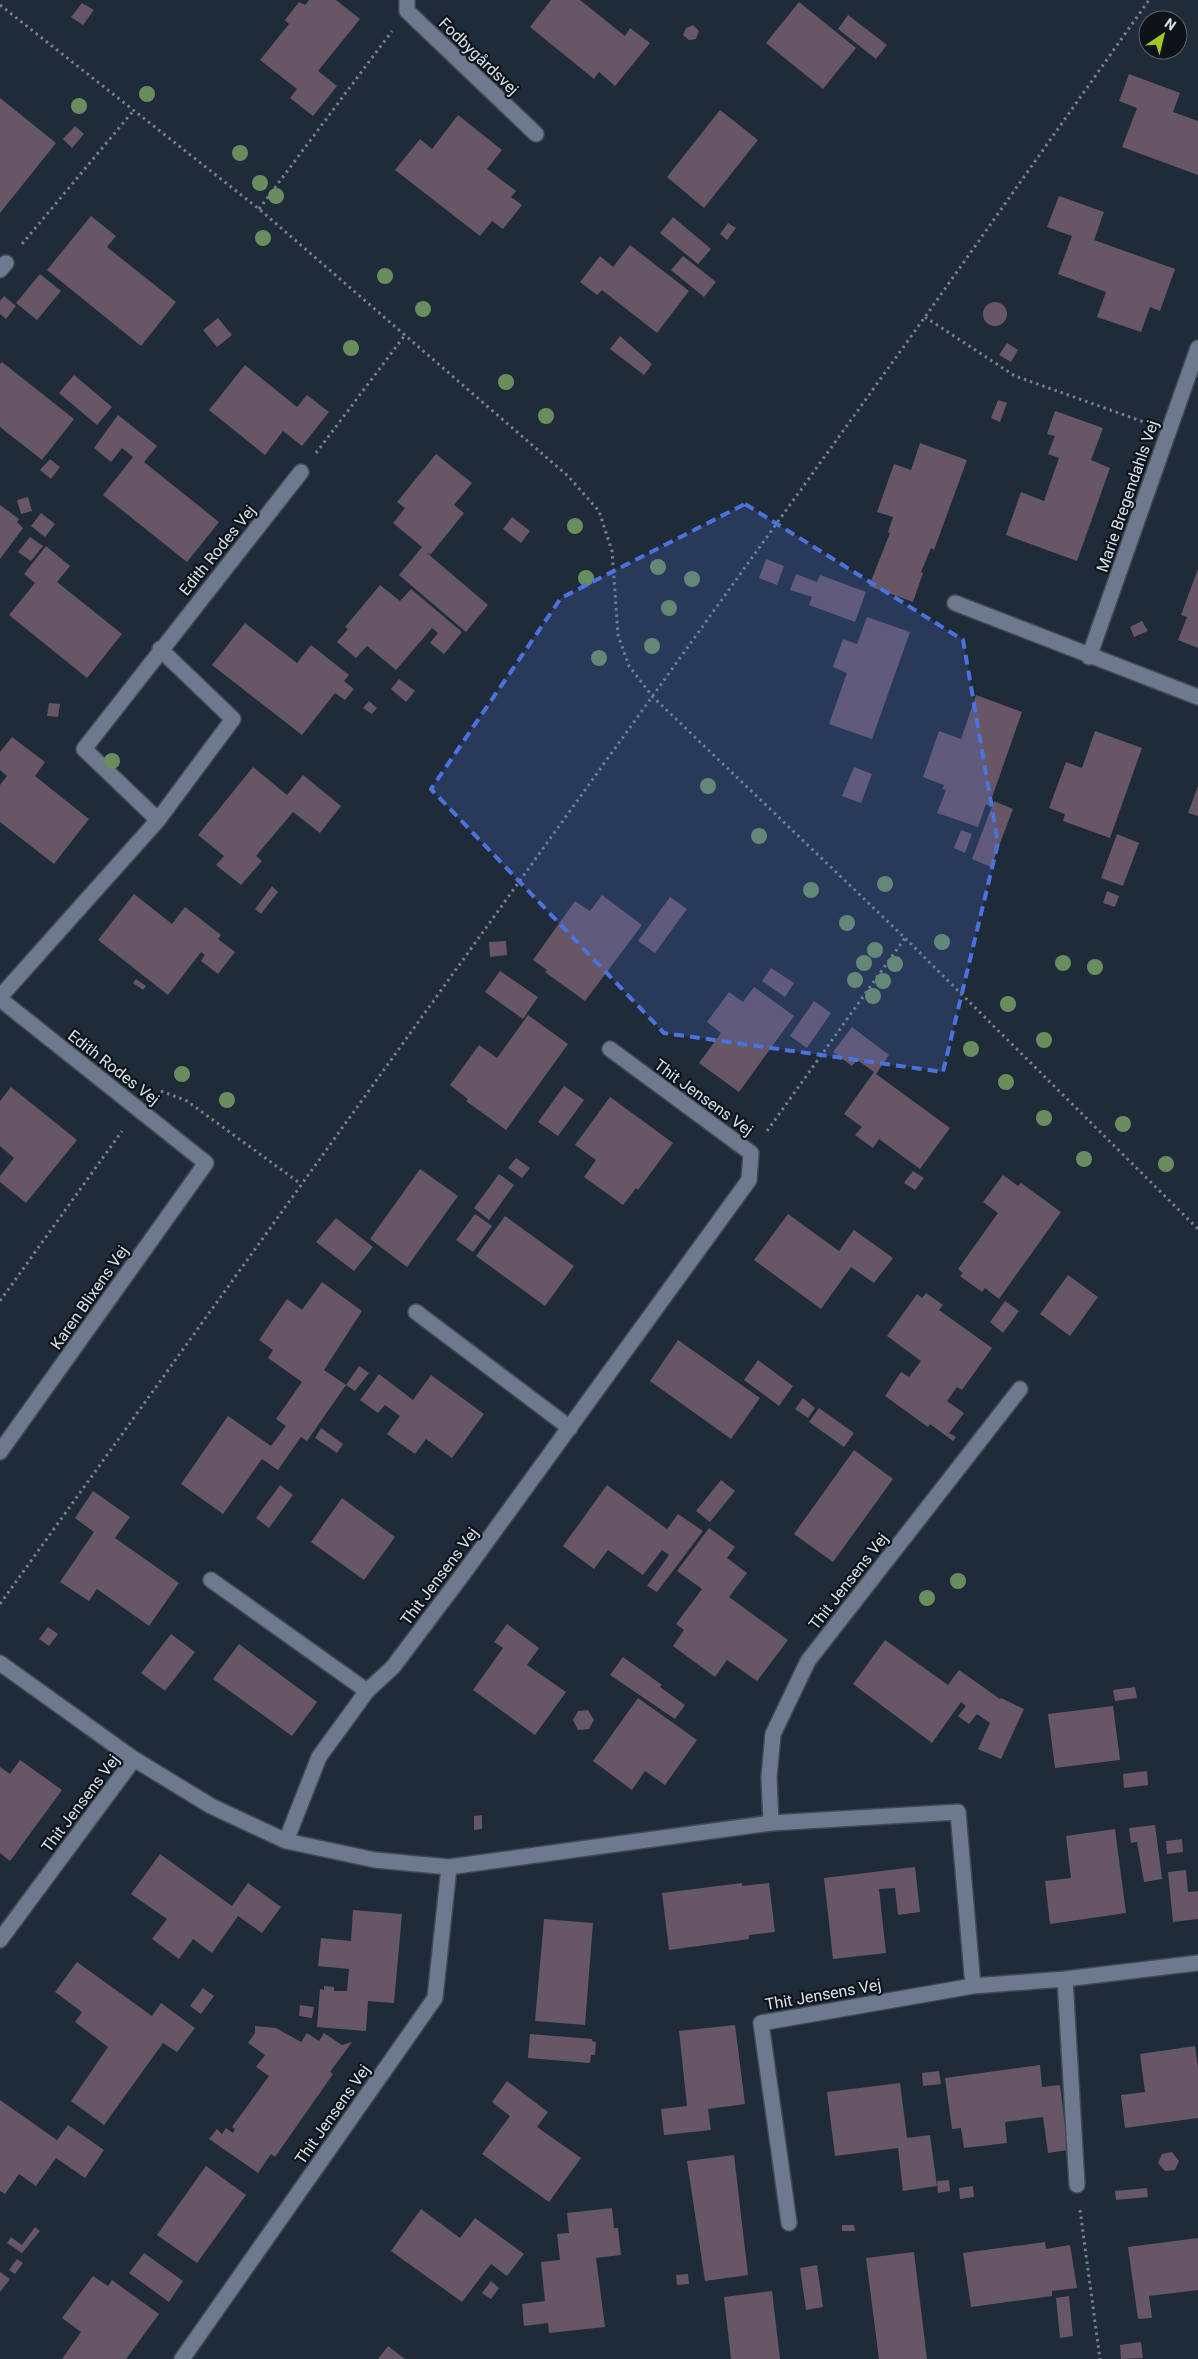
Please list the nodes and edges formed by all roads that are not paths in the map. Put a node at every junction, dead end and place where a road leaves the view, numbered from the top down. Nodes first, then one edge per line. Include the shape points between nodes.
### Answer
1 (407, 6) edge
2 (536, 134) dead end
3 (1198, 348) edge
4 (301, 472) road end
5 (956, 604) dead end
6 (160, 649) junction
7 (1089, 656) junction
8 (1198, 697) edge
9 (158, 820) junction
10 (0, 998) edge
11 (610, 1049) dead end
12 (206, 1163) joint
13 (416, 1312) dead end
14 (1020, 1389) dead end
15 (570, 1428) junction
16 (0, 1452) edge
17 (211, 1580) dead end
18 (0, 1663) edge
19 (367, 1692) junction
20 (134, 1759) junction
21 (771, 1823) junction
22 (286, 1841) junction
23 (449, 1867) junction
24 (0, 1940) edge
25 (1198, 1963) edge
26 (1065, 1979) junction
27 (973, 1986) junction
28 (1077, 2185) road end
29 (789, 2223) dead end
30 (182, 2359) edge

1 - 2 street, Fodbygårdsvej
3 - 7 street, Marie Bregendahls Vej
4 - 6 street, Edith Rodes Vej
5 - 7 street
6 - 9 street, Edith Rodes Vej via 233,720
6 - 9 street, Edith Rodes Vej via 84,749
7 - 8 street
9 - 10 street, Edith Rodes Vej
10 - 12 street, Edith Rodes Vej
11 - 15 street, Thit Jensens Vej via 751,1153 749,1180
12 - 16 street, Karen Blixens Vej
13 - 15 street
14 - 21 street, Thit Jensens Vej via 808,1661 773,1734 769,1777
15 - 19 street, Thit Jensens Vej via 393,1667
17 - 19 street
18 - 20 street, Thit Jensens Vej
19 - 22 street, Thit Jensens Vej via 319,1758
20 - 22 street, Thit Jensens Vej via 212,1806
20 - 24 street, Thit Jensens Vej
21 - 23 street, Thit Jensens Vej
21 - 27 street, Thit Jensens Vej via 958,1812
22 - 23 street, Thit Jensens Vej via 375,1860
23 - 30 street, Thit Jensens Vej via 435,1998
25 - 26 street, Thit Jensens Vej
26 - 27 street, Thit Jensens Vej
26 - 28 street
27 - 29 street, Thit Jensens Vej via 761,2023

